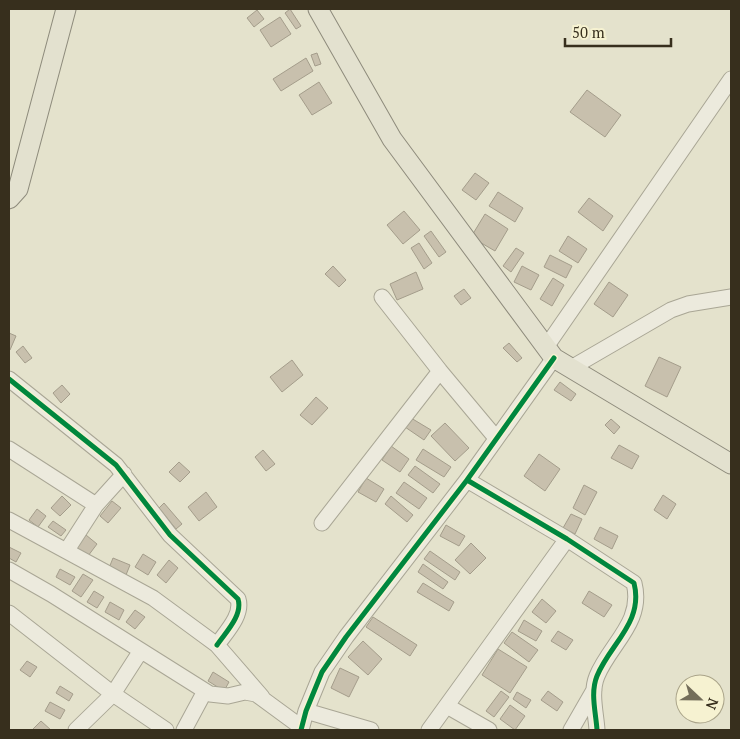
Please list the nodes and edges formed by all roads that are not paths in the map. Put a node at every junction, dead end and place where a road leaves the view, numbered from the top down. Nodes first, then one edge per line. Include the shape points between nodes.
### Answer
1 (66, 9) edge
2 (318, 9) edge
3 (731, 79) edge
4 (9, 199) edge
5 (382, 297) dead end
6 (731, 297) edge
7 (550, 352) junction
8 (571, 368) junction
9 (440, 371) junction
10 (9, 379) edge
11 (496, 438) junction
12 (9, 449) edge
13 (731, 464) edge
14 (124, 474) junction
15 (467, 480) junction
16 (96, 505) junction
17 (9, 520) edge
18 (322, 523) dead end
19 (567, 538) junction
20 (67, 550) junction
21 (9, 570) edge
22 (9, 613) edge
23 (217, 645) junction
24 (140, 652) junction
25 (594, 690) junction
26 (205, 691) junction
27 (113, 694) junction
28 (262, 697) junction
29 (447, 706) junction
30 (306, 711) junction
31 (84, 728) edge
32 (301, 729) edge
33 (166, 730) edge
34 (184, 730) edge
35 (370, 730) edge
36 (429, 730) edge
37 (489, 730) edge
38 (571, 730) edge
39 (597, 730) edge

1 - 4 main road via 18,189
2 - 7 main road via 392,139
3 - 7 street
5 - 9 street
6 - 8 street via 671,310
7 - 8 main road
7 - 11 street
8 - 13 main road
9 - 11 street
9 - 18 street
10 - 14 street via 101,450
11 - 15 street
12 - 16 street
14 - 16 street
14 - 23 street via 170,535 238,599 240,609 237,616
15 - 19 street
15 - 30 street via 346,636 322,672
16 - 20 street
17 - 20 street
19 - 25 street via 634,583 637,594 631,622 596,677
19 - 29 street
20 - 23 street via 153,598
21 - 24 street
22 - 27 street
23 - 28 street
24 - 26 street
24 - 27 street
25 - 38 street
25 - 39 street
26 - 28 street via 228,696 245,692
26 - 34 street
27 - 31 street
27 - 33 street
28 - 32 street
29 - 36 street
29 - 37 street
30 - 32 street
30 - 35 street

